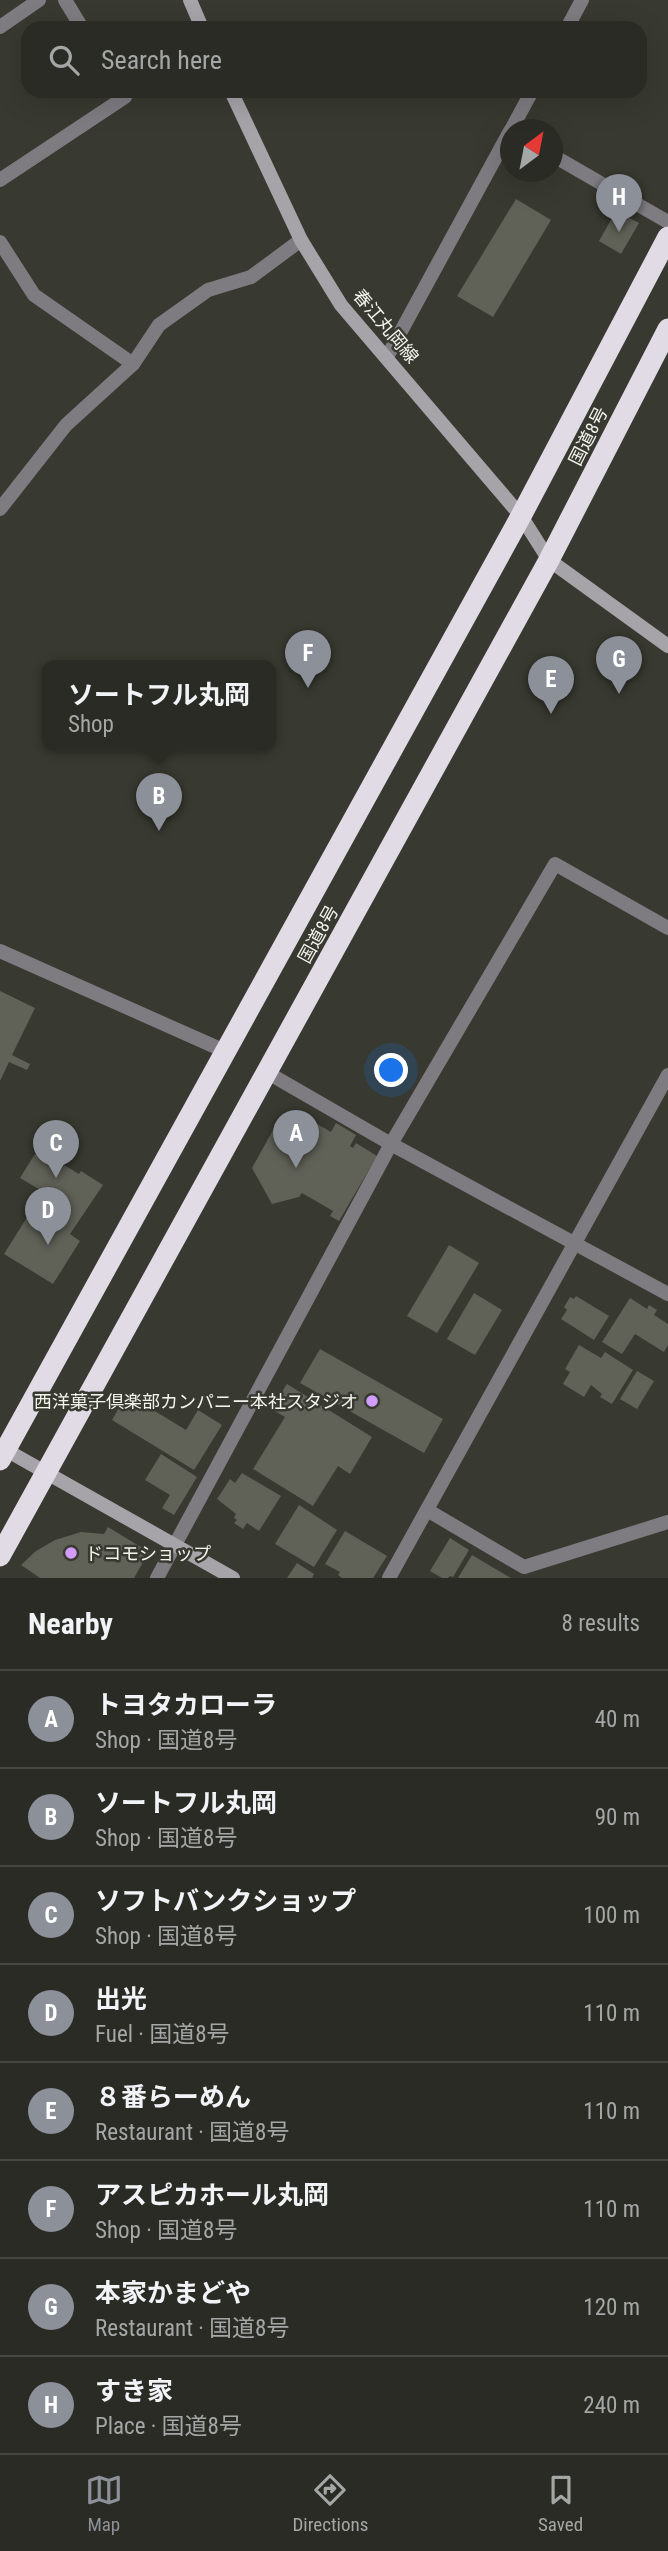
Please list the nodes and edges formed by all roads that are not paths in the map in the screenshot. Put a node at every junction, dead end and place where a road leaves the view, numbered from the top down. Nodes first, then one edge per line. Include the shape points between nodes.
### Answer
1 (38, 0) edge
2 (65, 0) edge
3 (190, 0) edge
4 (582, 0) edge
5 (78, 21) edge
6 (199, 21) edge
7 (571, 21) edge
8 (0, 27) edge
9 (123, 98) edge
10 (235, 98) edge
11 (528, 98) edge
12 (517, 119) edge
13 (500, 150) edge
14 (563, 161) edge
15 (0, 180) edge
16 (668, 222) edge
17 (668, 237) edge
18 (301, 240) junction
19 (0, 242) edge
20 (668, 329) edge
21 (387, 358) junction
22 (132, 363) junction
23 (0, 509) edge
24 (521, 516) junction
25 (549, 560) junction
26 (668, 646) edge
27 (668, 928) edge
28 (0, 951) edge
29 (227, 1052) junction
30 (268, 1073) junction
31 (668, 1075) edge
32 (391, 1144) junction
33 (576, 1243) junction
34 (668, 1294) edge
35 (3, 1455) edge
36 (47, 1474) junction
37 (427, 1510) junction
38 (668, 1522) edge
39 (176, 1545) junction
40 (0, 1556) edge
41 (157, 1578) edge
42 (233, 1578) edge
43 (389, 1578) edge

1 - 8 street
2 - 5 street
3 - 6 main road
4 - 7 street
9 - 15 street
10 - 18 main road, 春江丸岡線
11 - 12 street
13 - 21 street
14 - 16 street
17 - 24 highway, 国道8号
18 - 21 main road, 春江丸岡線 via 341,305
18 - 22 street via 251,277 208,290 159,325
19 - 22 street via 34,295
20 - 25 highway, 国道8号
21 - 24 main road, 春江丸岡線
22 - 23 street via 66,425
24 - 25 main road, 春江丸岡線
24 - 29 highway, 国道8号
25 - 26 main road
25 - 30 highway, 国道8号
27 - 32 street via 555,864
28 - 29 street
29 - 35 highway, 国道8号
30 - 32 street
30 - 36 highway, 国道8号
31 - 33 street
32 - 33 street
32 - 39 street
33 - 34 street
33 - 37 street
35 - 36 main road
36 - 39 main road
36 - 40 highway, 国道8号
37 - 38 street via 524,1567
37 - 43 street
39 - 41 street
39 - 42 main road

